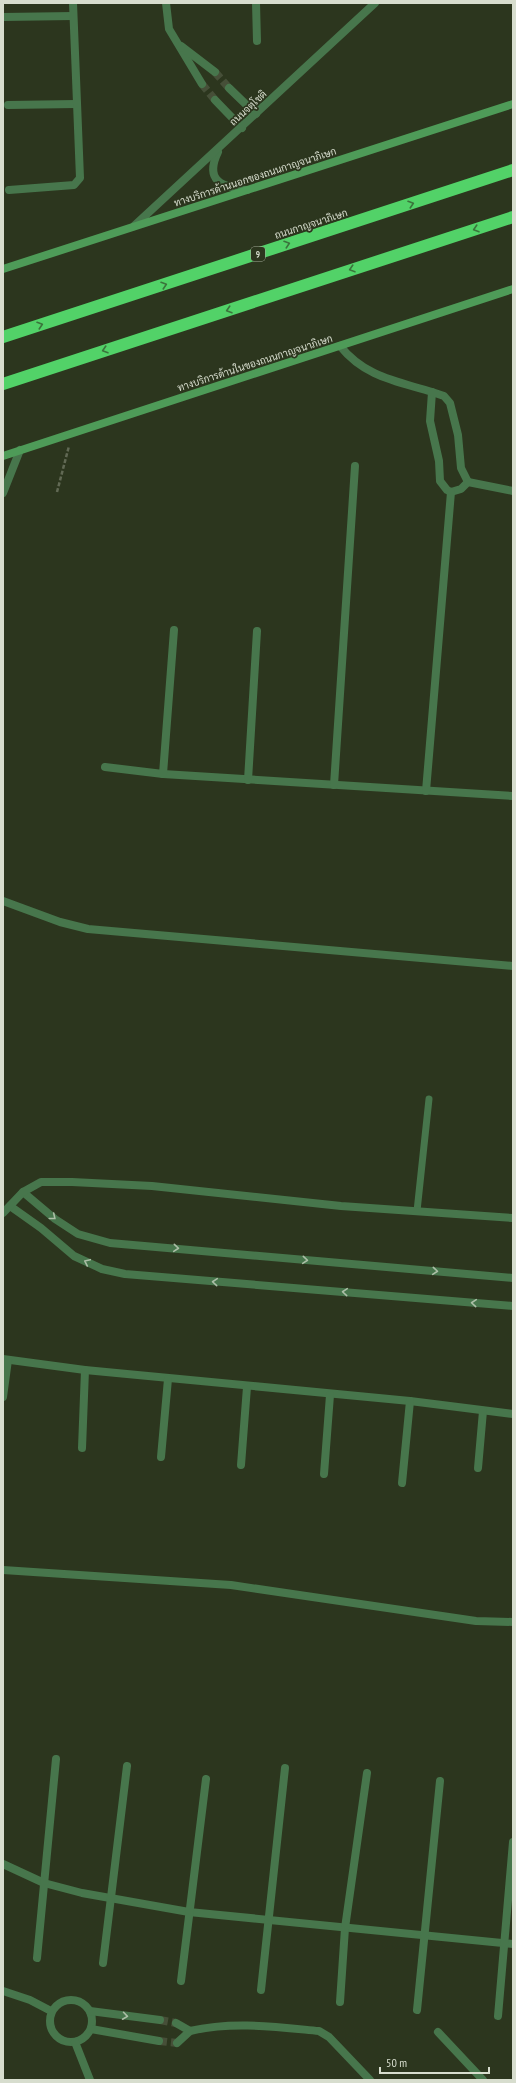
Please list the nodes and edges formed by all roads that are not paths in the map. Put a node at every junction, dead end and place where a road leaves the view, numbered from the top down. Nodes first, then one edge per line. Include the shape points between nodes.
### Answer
1 (73, 3) edge
2 (166, 3) edge
3 (256, 3) edge
4 (374, 3) edge
5 (73, 16) junction
6 (3, 17) edge
7 (257, 41) dead end
8 (177, 43) junction
9 (214, 72) tunnel mouth
10 (202, 84) tunnel mouth
11 (229, 88) tunnel mouth
12 (215, 100) tunnel mouth
13 (76, 104) junction
14 (513, 104) edge
15 (8, 105) dead end
16 (256, 114) junction
17 (242, 128) junction
18 (220, 148) junction
19 (513, 170) edge
20 (9, 190) dead end
21 (247, 190) junction
22 (513, 217) edge
23 (134, 226) junction
24 (3, 270) edge
25 (513, 289) edge
26 (3, 337) edge
27 (340, 346) junction
28 (3, 384) edge
29 (432, 392) junction
30 (20, 450) junction
31 (3, 456) edge
32 (355, 466) dead end
33 (468, 482) junction
34 (513, 491) edge
35 (451, 492) junction
36 (3, 493) edge
37 (174, 630) dead end
38 (257, 631) dead end
39 (105, 767) dead end
40 (162, 774) junction
41 (248, 780) junction
42 (334, 785) junction
43 (426, 791) junction
44 (513, 796) edge
45 (3, 901) edge
46 (513, 966) edge
47 (429, 1099) dead end
48 (23, 1192) junction
49 (10, 1206) junction
50 (417, 1211) junction
51 (3, 1213) edge
52 (513, 1218) edge
53 (513, 1278) edge
54 (513, 1306) edge
55 (6, 1360) edge
56 (85, 1370) junction
57 (168, 1379) junction
58 (247, 1386) junction
59 (330, 1395) junction
60 (3, 1397) edge
61 (410, 1401) junction
62 (483, 1411) junction
63 (513, 1414) edge
64 (82, 1448) dead end
65 (161, 1457) dead end
66 (241, 1465) dead end
67 (478, 1468) dead end
68 (324, 1474) dead end
69 (402, 1483) dead end
70 (3, 1570) edge
71 (513, 1622) edge
72 (56, 1759) dead end
73 (127, 1766) dead end
74 (284, 1768) dead end
75 (367, 1773) dead end
76 (206, 1779) dead end
77 (440, 1781) dead end
78 (513, 1842) edge
79 (3, 1864) edge
80 (44, 1883) junction
81 (111, 1899) junction
82 (189, 1912) junction
83 (270, 1919) junction
84 (346, 1928) junction
85 (425, 1935) junction
86 (504, 1943) junction
87 (513, 1944) edge
88 (38, 1958) dead end
89 (103, 1963) dead end
90 (181, 1981) dead end
91 (261, 1990) dead end
92 (3, 1992) edge
93 (340, 2002) dead end
94 (417, 2010) dead end
95 (51, 2011) junction
96 (90, 2011) junction
97 (498, 2016) dead end
98 (160, 2020) tunnel mouth
99 (176, 2023) tunnel mouth
100 (91, 2028) junction
101 (190, 2031) junction
102 (438, 2032) dead end
103 (75, 2042) junction
104 (159, 2042) tunnel mouth
105 (177, 2044) dead end
106 (90, 2080) edge
107 (370, 2080) edge
108 (483, 2080) edge

1 - 5 street
2 - 8 street via 169,29
3 - 7 street
4 - 16 street, ถนนจตุโชติ
5 - 6 street
5 - 13 street
8 - 9 street
8 - 10 street
11 - 16 street
12 - 17 street
13 - 15 street
13 - 20 street via 80,178 78,182 70,186
14 - 21 main road, ทางบริการด้านนอกของถนนกาญจนาภิเษก
16 - 17 street, ถนนจตุโชติ
17 - 18 street, ถนนจตุโชติ
18 - 21 street via 212,164 218,183 229,188
18 - 23 street, ถนนจตุโชติ
26 -> 19 highway, ถนนกาญจนาภิเษก / 9
21 - 23 main road, ทางบริการด้านนอกของถนนกาญจนาภิเษก
22 -> 28 highway
23 - 24 main road, ทางบริการด้านนอกของถนนกาญจนาภิเษก
25 - 27 main road, ทางบริการด้านในของถนนกาญจนาภิเษก
27 - 29 street via 358,364 375,375
27 - 30 main road, ทางบริการด้านในของถนนกาญจนาภิเษก
29 - 33 street via 444,396 450,403 458,435 461,468
29 - 35 street via 430,420 439,461 438,476 443,486
30 - 31 main road, ทางบริการด้านในของถนนกาญจนาภิเษก
30 - 36 street
32 - 42 street
33 - 34 street
33 - 35 street via 461,489
35 - 43 street
37 - 40 street
38 - 41 street
39 - 40 street
40 - 41 street
41 - 42 street
42 - 43 street
43 - 44 street
45 - 46 street via 60,922 88,929
47 - 50 lane
48 - 49 street
48 - 50 street via 41,1182 152,1186
48 -> 53 street via 55,1219 78,1234 110,1242
49 - 51 street
54 -> 49 street via 124,1274 102,1269 74,1256
50 - 52 street
55 - 56 street
55 - 60 street
56 - 57 street
56 - 64 street
57 - 58 street
57 - 65 street
58 - 59 street
58 - 66 street
59 - 61 street
59 - 68 street
61 - 62 street
61 - 69 street
62 - 63 street
62 - 67 street
70 - 71 street via 231,1585 476,1621
72 - 80 street
73 - 81 street
74 - 83 street
75 - 84 street
76 - 82 street
77 - 85 street
78 - 86 street
79 - 80 street
80 - 81 street
80 - 88 street
81 - 82 street
81 - 89 street
82 - 83 street
82 - 90 street
83 - 84 street
83 - 91 street
84 - 85 street
84 - 93 street
85 - 86 street
85 - 94 street
86 - 87 street
86 - 97 street
92 - 95 street via 30,2000
95 - 96 street via 62,2000 70,1999 78,2000
95 - 103 street via 50,2027 54,2034 67,2042
96 -> 98 street
96 - 100 street
99 - 101 street
100 - 103 street via 87,2035
100 - 104 street
101 - 105 street
101 - 107 street via 233,2025 319,2031 329,2037
102 - 108 street
103 - 106 street

